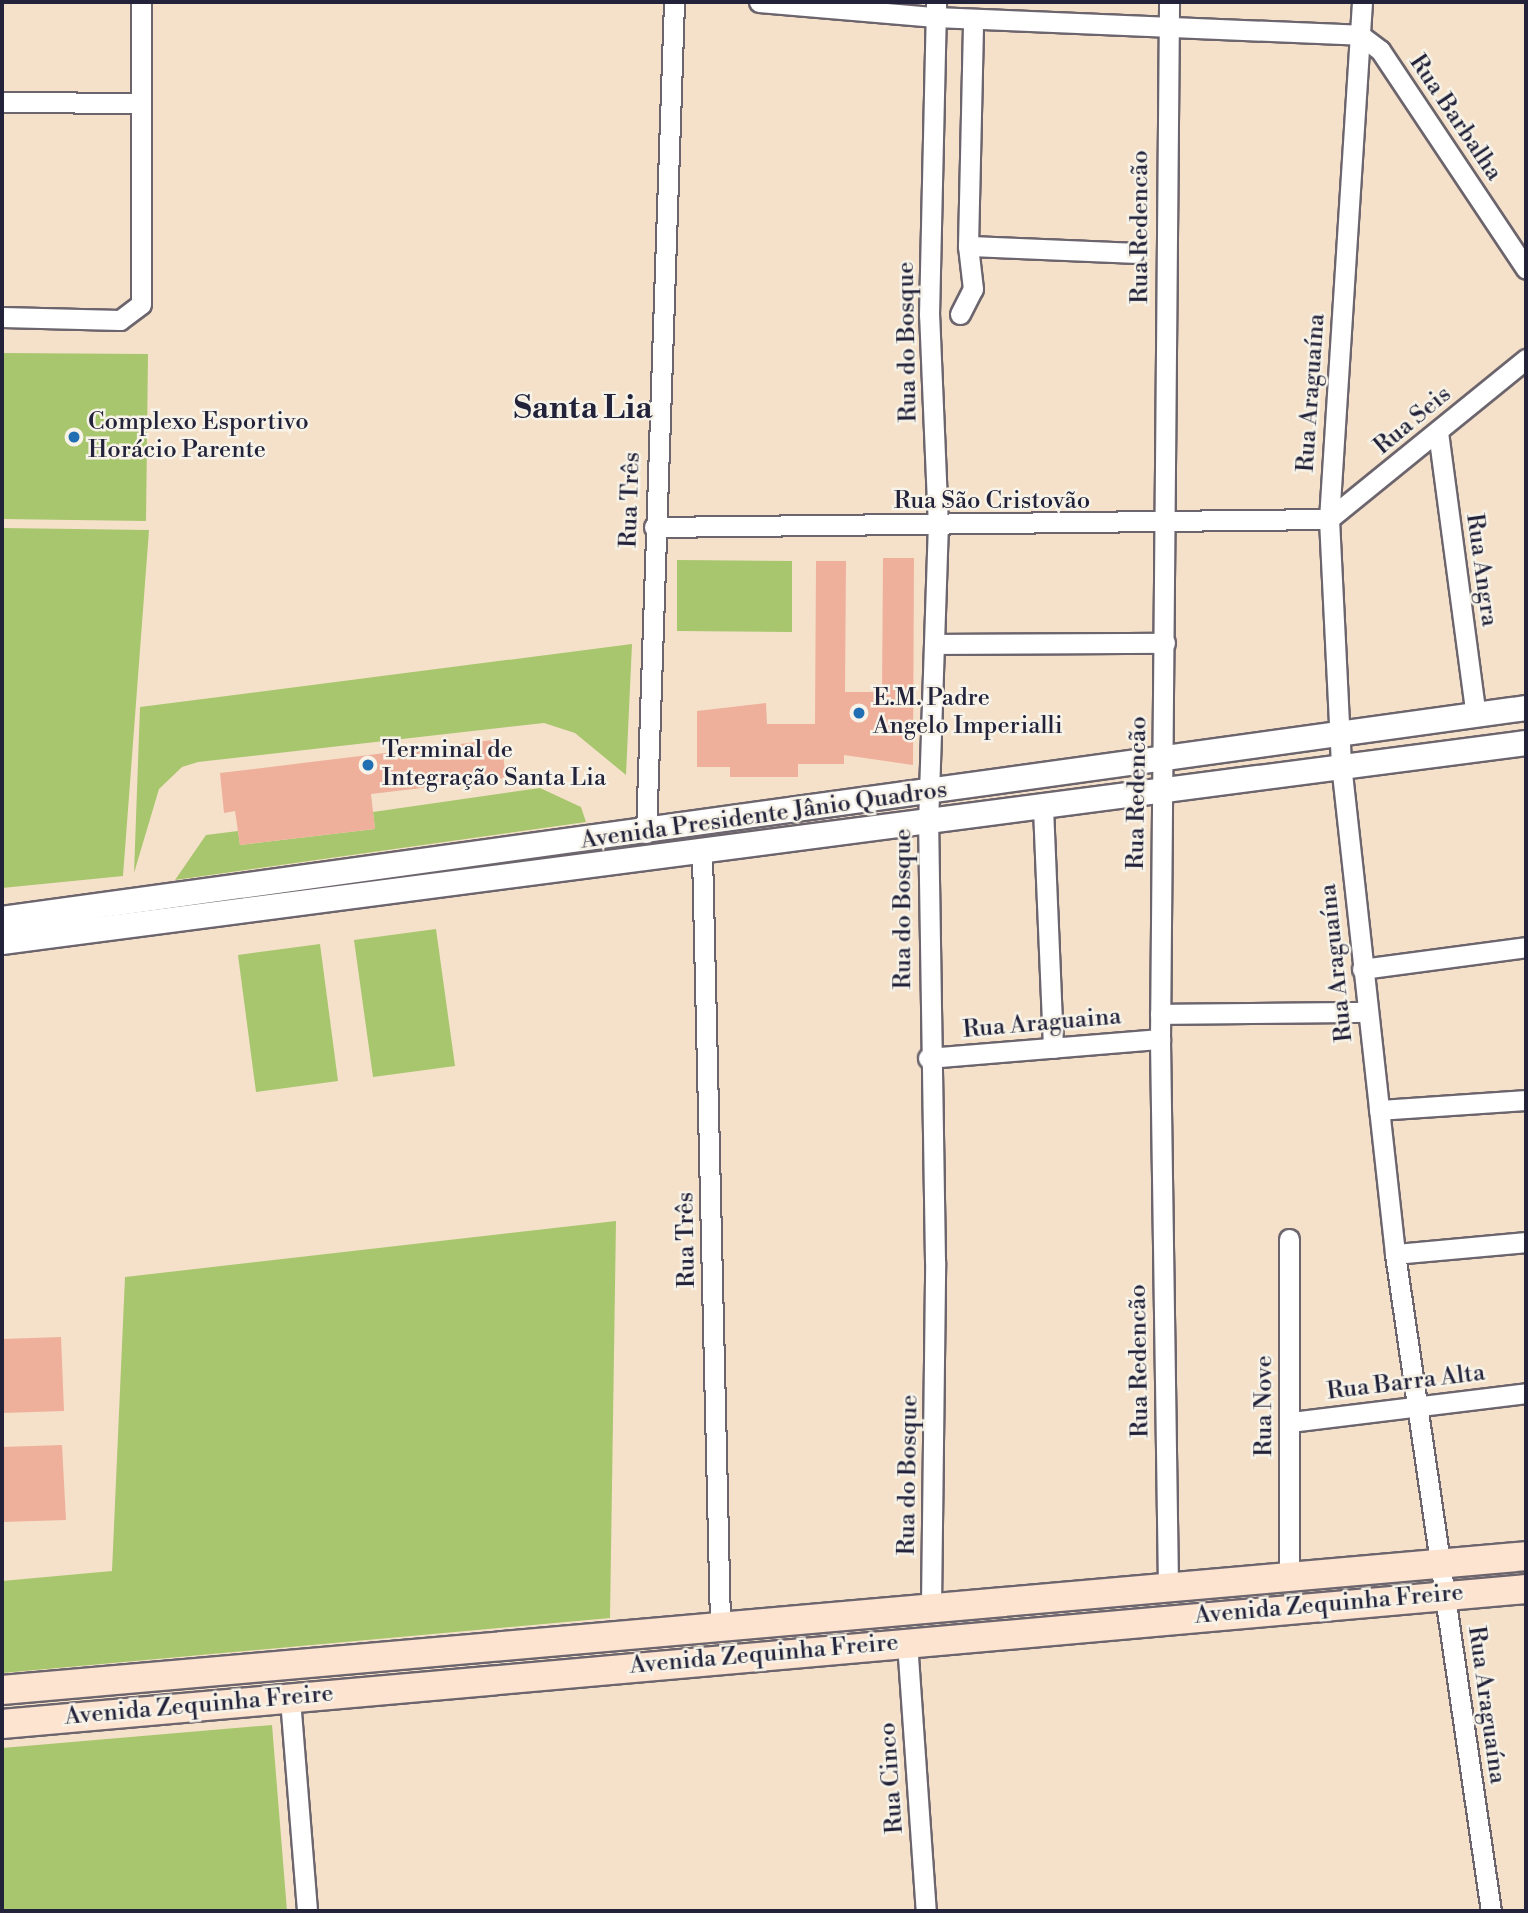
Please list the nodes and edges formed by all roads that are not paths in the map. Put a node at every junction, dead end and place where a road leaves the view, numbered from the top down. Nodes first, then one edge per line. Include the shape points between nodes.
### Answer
1 (141, 2) edge
2 (674, 2) edge
3 (759, 2) edge
4 (1169, 2) edge
5 (1362, 2) edge
6 (936, 9) edge
7 (973, 19) junction
8 (1167, 27) junction
9 (1360, 35) junction
10 (2, 102) edge
11 (139, 103) junction
12 (968, 246) junction
13 (1134, 253) dead end
14 (1526, 269) edge
15 (960, 314) dead end
16 (2, 317) edge
17 (1526, 359) edge
18 (1438, 432) junction
19 (1329, 519) junction
20 (1163, 526) junction
21 (654, 527) junction
22 (938, 527) junction
23 (1165, 643) junction
24 (936, 644) junction
25 (1526, 708) edge
26 (1476, 715) junction
27 (1339, 735) junction
28 (1526, 743) edge
29 (1163, 755) junction
30 (1340, 764) junction
31 (1161, 788) junction
32 (930, 792) junction
33 (1043, 808) junction
34 (928, 824) junction
35 (646, 833) junction
36 (702, 854) junction
37 (617, 866) junction
38 (142, 903) junction
39 (2, 919) edge
40 (178, 923) junction
41 (2, 942) edge
42 (1526, 947) edge
43 (1362, 969) junction
44 (1367, 1013) junction
45 (1160, 1014) junction
46 (1160, 1039) junction
47 (1053, 1048) junction
48 (928, 1058) junction
49 (1526, 1100) edge
50 (1380, 1110) junction
51 (1289, 1239) dead end
52 (1526, 1242) edge
53 (1395, 1254) junction
54 (1526, 1394) edge
55 (1419, 1404) junction
56 (1291, 1422) junction
57 (1526, 1556) edge
58 (1443, 1562) junction
59 (1289, 1573) junction
60 (1168, 1586) junction
61 (1526, 1589) edge
62 (1103, 1594) junction
63 (1445, 1595) junction
64 (931, 1606) junction
65 (1102, 1624) junction
66 (720, 1625) junction
67 (907, 1642) junction
68 (156, 1677) junction
69 (2, 1690) edge
70 (290, 1699) junction
71 (145, 1711) junction
72 (2, 1724) edge
73 (307, 1911) edge
74 (926, 1911) edge
75 (1491, 1911) edge

1 - 11 street
2 - 21 street, Rua Três
3 - 6 street
4 - 8 street, Rua Redencão
5 - 9 street, Rua Araguaína
6 - 7 street
6 - 22 street, Rua do Bosque via 929,315
7 - 8 street
7 - 12 street
8 - 9 street
8 - 20 street, Rua Redencão
9 - 14 street, Rua Barbalha via 1380,50
9 - 19 street, Rua Araguaína
10 - 11 street
11 - 16 street via 144,284 137,312 120,320
12 - 13 street
12 - 15 street via 973,289
17 - 18 street, Rua Seis
18 - 19 street, Rua Seis
18 - 26 street, Rua Angra
19 - 20 street, Rua São Cristovão
19 - 27 street, Rua Araguaína
20 - 22 street, Rua São Cristovão
20 - 23 street, Rua Redencão
21 - 22 street, Rua São Cristovão
21 - 35 street, Rua Três
22 - 24 street, Rua do Bosque
23 - 24 street
23 - 29 street, Rua Redencão
24 - 32 street, Rua do Bosque
25 - 26 street, Avenida Presidente Jânio Quadros
26 - 27 street, Avenida Presidente Jânio Quadros
27 - 29 street, Avenida Presidente Jânio Quadros
27 - 30 street, Rua Araguaína
28 - 30 street, Avenida Presidente Jânio Quadros
29 - 31 street, Rua Redencão
29 - 32 street, Avenida Presidente Jânio Quadros
30 - 31 street, Avenida Presidente Jânio Quadros
30 - 43 street, Rua Araguaína
31 - 33 street, Avenida Presidente Jânio Quadros
31 - 45 street, Rua Redencão
32 - 34 street, Rua do Bosque
32 - 35 street, Avenida Presidente Jânio Quadros
33 - 34 street, Avenida Presidente Jânio Quadros
33 - 47 street
34 - 36 street, Avenida Presidente Jânio Quadros
34 - 48 street, Rua do Bosque
35 - 37 street
35 - 38 street, Avenida Presidente Jânio Quadros
36 - 37 street, Avenida Presidente Jânio Quadros
36 - 66 street, Rua Três
37 - 40 street, Avenida Presidente Jânio Quadros
38 - 39 street, Avenida Presidente Jânio Quadros
38 - 40 street
40 - 41 street, Avenida Presidente Jânio Quadros
42 - 43 street
43 - 44 street, Rua Araguaína
44 - 45 street
44 - 50 street, Rua Araguaína
45 - 46 street, Rua Redencão
46 - 47 street, Rua Araguaina
46 - 60 street, Rua Redencão
47 - 48 street, Rua Araguaina
48 - 64 street, Rua do Bosque via 935,1261
49 - 50 street
50 - 53 street, Rua Araguaína
51 - 56 street, Rua Nove
52 - 53 street
53 - 55 street, Rua Araguaína
54 - 55 street, Rua Barra Alta
55 - 56 street, Rua Barra Alta
55 - 58 street, Rua Araguaína
56 - 59 street, Rua Nove
57 - 58 main road, Avenida Zequinha Freire
58 - 59 main road, Avenida Zequinha Freire
58 - 63 street, Rua Araguaína
59 - 60 main road, Avenida Zequinha Freire
60 - 62 main road, Avenida Zequinha Freire
61 - 63 main road, Avenida Zequinha Freire
62 - 64 main road, Avenida Zequinha Freire
62 - 65 main road
63 - 65 main road, Avenida Zequinha Freire
63 - 75 street, Rua Araguaína
64 - 66 main road, Avenida Zequinha Freire
65 - 67 main road, Avenida Zequinha Freire
66 - 68 main road, Avenida Zequinha Freire
67 - 70 main road, Avenida Zequinha Freire
67 - 74 street, Rua Cinco
68 - 69 main road, Avenida Zequinha Freire
68 - 71 main road
70 - 71 main road, Avenida Zequinha Freire
70 - 73 street
71 - 72 main road, Avenida Zequinha Freire

